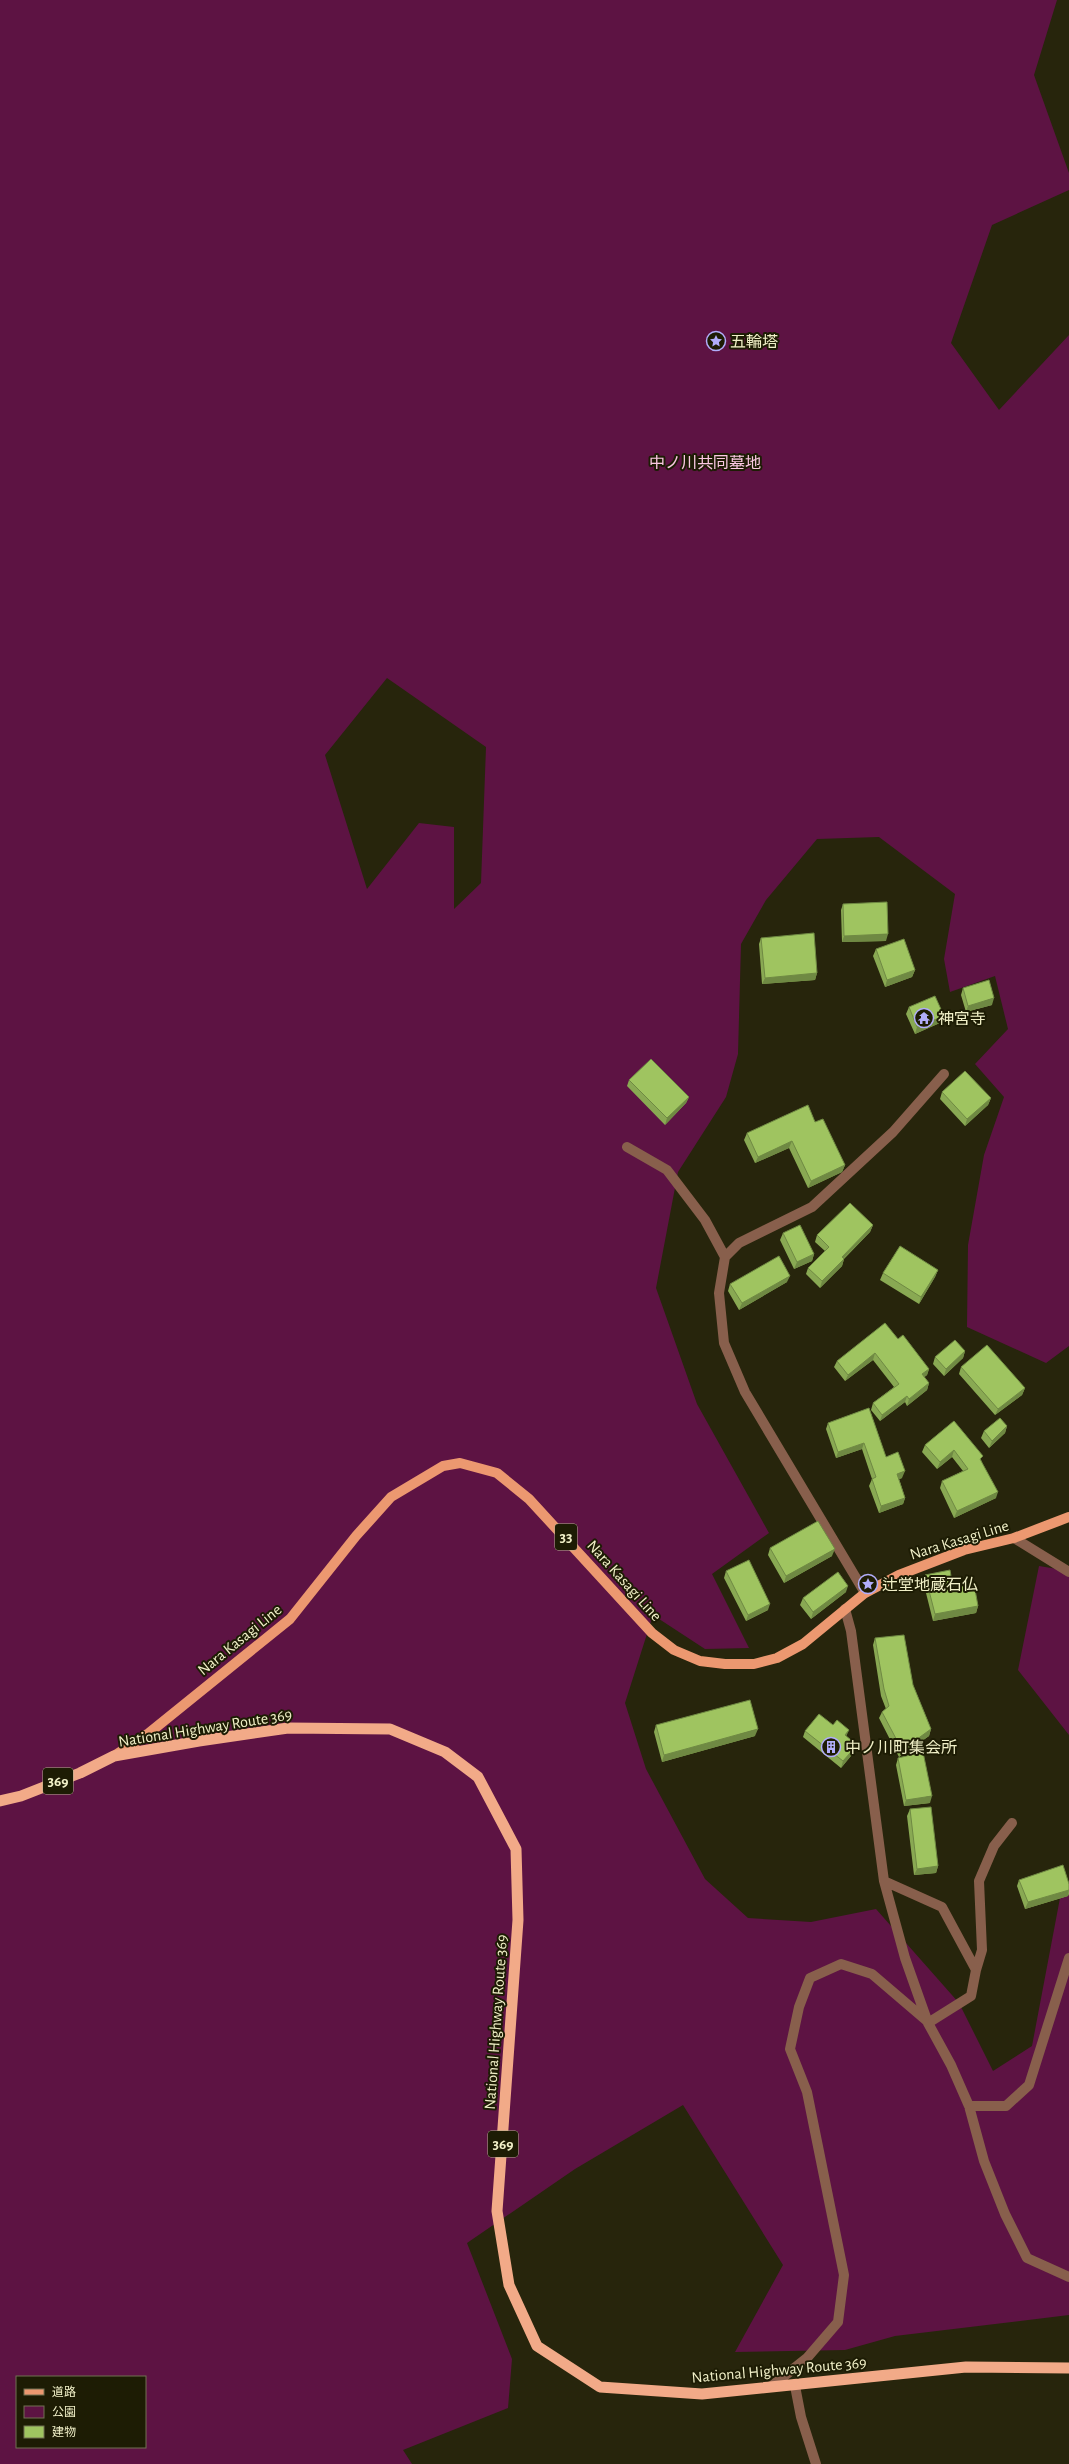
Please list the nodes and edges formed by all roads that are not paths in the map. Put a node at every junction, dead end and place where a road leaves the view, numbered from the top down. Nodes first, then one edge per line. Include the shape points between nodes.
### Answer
1 (944, 1074) dead end
2 (628, 1147) dead end
3 (725, 1257) junction
4 (1069, 1517) edge
5 (1014, 1538) junction
6 (1069, 1572) edge
7 (865, 1593) junction
8 (845, 1609) junction
9 (114, 1756) junction
10 (0, 1800) edge
11 (1012, 1823) dead end
12 (884, 1882) junction
13 (1069, 1958) edge
14 (976, 1970) junction
15 (928, 2023) junction
16 (969, 2106) junction
17 (1069, 2277) edge
18 (1069, 2368) edge
19 (773, 2385) junction
20 (795, 2386) junction
21 (816, 2464) edge

1 - 3 street via 893,1132 812,1207 739,1244
2 - 3 street via 667,1170 705,1220
3 - 7 street via 719,1293 724,1343 745,1392
4 - 5 main road, Nara Kasagi Line / 33
5 - 6 street
5 - 7 main road, Nara Kasagi Line / 33 via 964,1550 918,1566
7 - 8 main road, Nara Kasagi Line / 33
8 - 9 main road, Nara Kasagi Line / 33 via 803,1644 777,1658 754,1664 700,1661 674,1650 652,1633 529,1499 497,1473 460,1463 443,1466 391,1497 356,1536 290,1619 149,1733
8 - 12 street via 851,1632
9 - 10 highway, National Highway Route 369 / 369 via 80,1773 21,1796
9 - 19 highway, National Highway Route 369 / 369 via 288,1728 390,1729 445,1752 478,1778 516,1849 517,1928 497,2210 509,2285 536,2346 600,2387 702,2394
11 - 14 street via 994,1846 979,1881 982,1950
12 - 14 street via 942,1907
12 - 15 street via 905,1958
13 - 16 street via 1029,2085 1006,2106
14 - 15 street via 971,1996
15 - 16 street via 951,2065
15 - 19 street via 872,1974 841,1964 810,1978 799,2007 790,2049 807,2092 844,2275 838,2322 808,2358
16 - 17 street via 984,2161 1005,2214 1027,2258
18 - 20 highway, National Highway Route 369 / 369 via 966,2367
19 - 20 highway, National Highway Route 369 / 369
20 - 21 street via 801,2417

